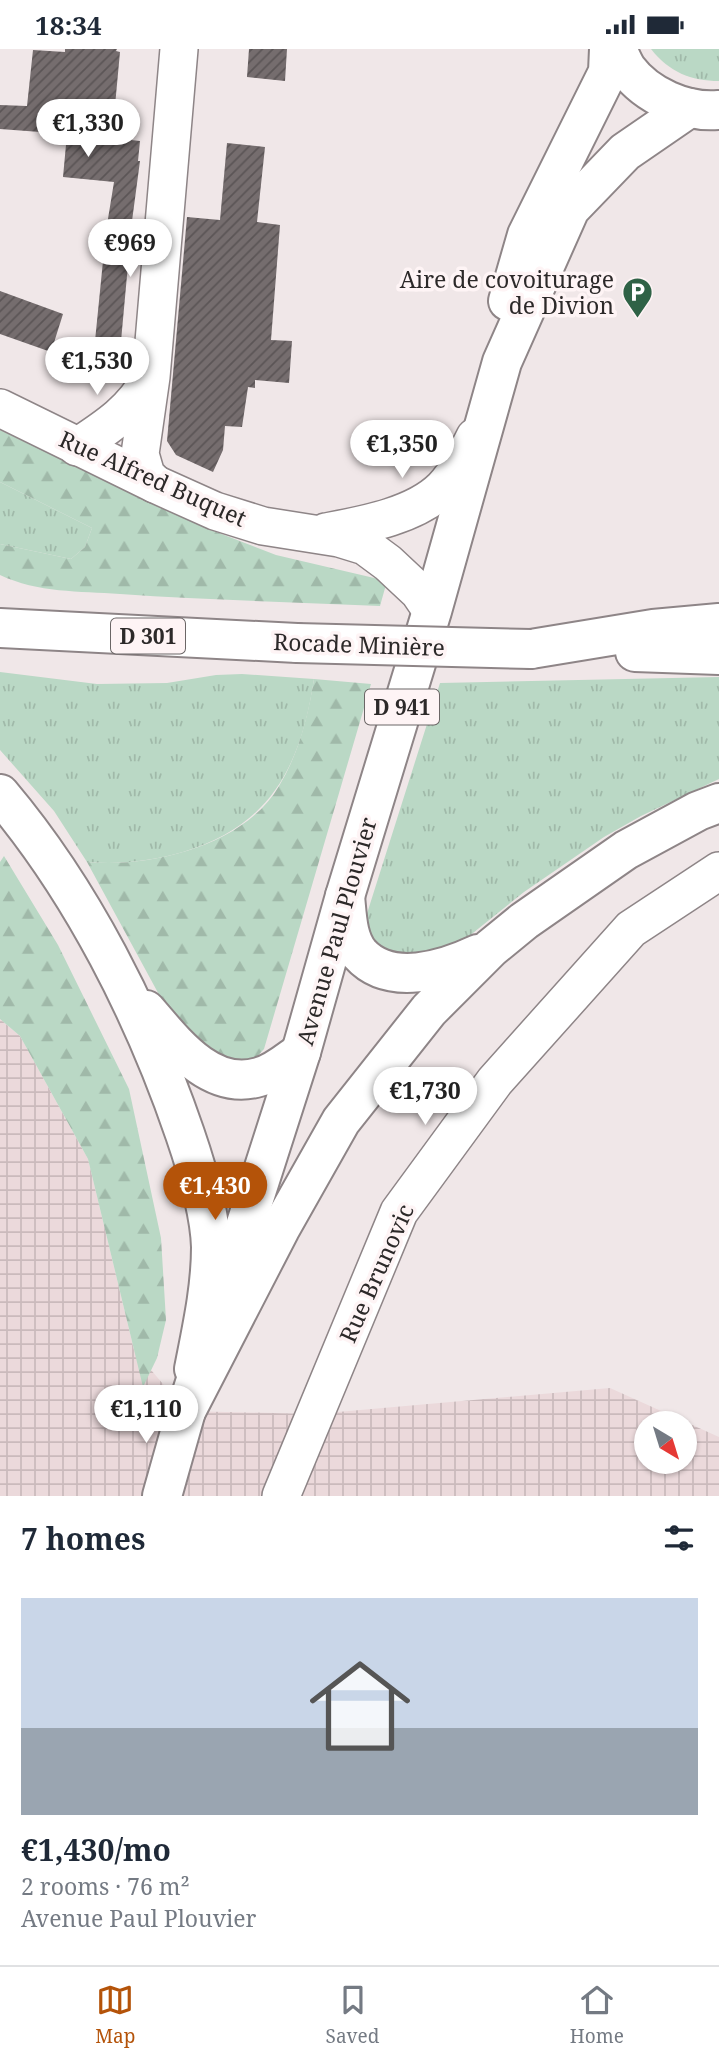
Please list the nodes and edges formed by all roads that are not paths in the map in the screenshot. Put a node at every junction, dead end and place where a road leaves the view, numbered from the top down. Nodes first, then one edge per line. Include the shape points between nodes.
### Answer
1 (179, 49) edge
2 (609, 49) edge
3 (617, 49) edge
4 (704, 109) edge
5 (502, 362) junction
6 (151, 377) junction
7 (0, 408) edge
8 (486, 416) junction
9 (77, 447) junction
10 (155, 484) junction
11 (311, 534) junction
12 (432, 611) junction
13 (719, 624) edge
14 (0, 628) edge
15 (531, 649) junction
16 (719, 655) edge
17 (0, 795) edge
18 (719, 803) edge
19 (719, 871) edge
20 (345, 896) junction
21 (491, 948) junction
22 (122, 982) junction
23 (301, 1052) junction
24 (186, 1411) junction
25 (162, 1496) edge
26 (281, 1496) edge

1 - 6 street
2 - 5 main road, Avenue Paul Plouvier / D 941 via 608,72 527,235 505,311
3 - 4 main road via 627,69 655,94
4 - 5 main road, Avenue Paul Plouvier / D 941 via 625,152 570,209
5 - 8 main road, Avenue Paul Plouvier / D 941
6 - 9 street via 133,405
6 - 10 street via 140,454 142,466
7 - 9 street, Rue Alfred Buquet
8 - 11 street, Rue Alfred Buquet via 441,490 394,516
8 - 12 main road, Avenue Paul Plouvier / D 941
9 - 10 street, Rue Alfred Buquet
10 - 11 street, Rue Alfred Buquet via 215,511
11 - 12 street, Rue Alfred Buquet via 365,546 418,591
12 - 20 main road, Avenue Paul Plouvier / D 941
13 - 15 main road via 653,629
14 - 15 main road, Rocade Minière / D 301, bridge
15 - 16 main road, Rocade Minière / D 301
17 - 22 main road via 50,858
18 - 21 main road via 626,850
19 - 26 street, Rue Brunovic via 631,929 495,1081 398,1212
20 - 21 main road via 349,930 359,953 377,966 401,972 433,971
20 - 23 main road, Avenue Paul Plouvier / D 941
21 - 24 main road via 429,1010 341,1121
22 - 23 main road via 185,1055 207,1069 232,1078 257,1078
22 - 24 main road via 173,1101 198,1174 211,1245 208,1298
23 - 24 main road, Avenue Paul Plouvier
24 - 25 main road, Avenue Paul Plouvier

